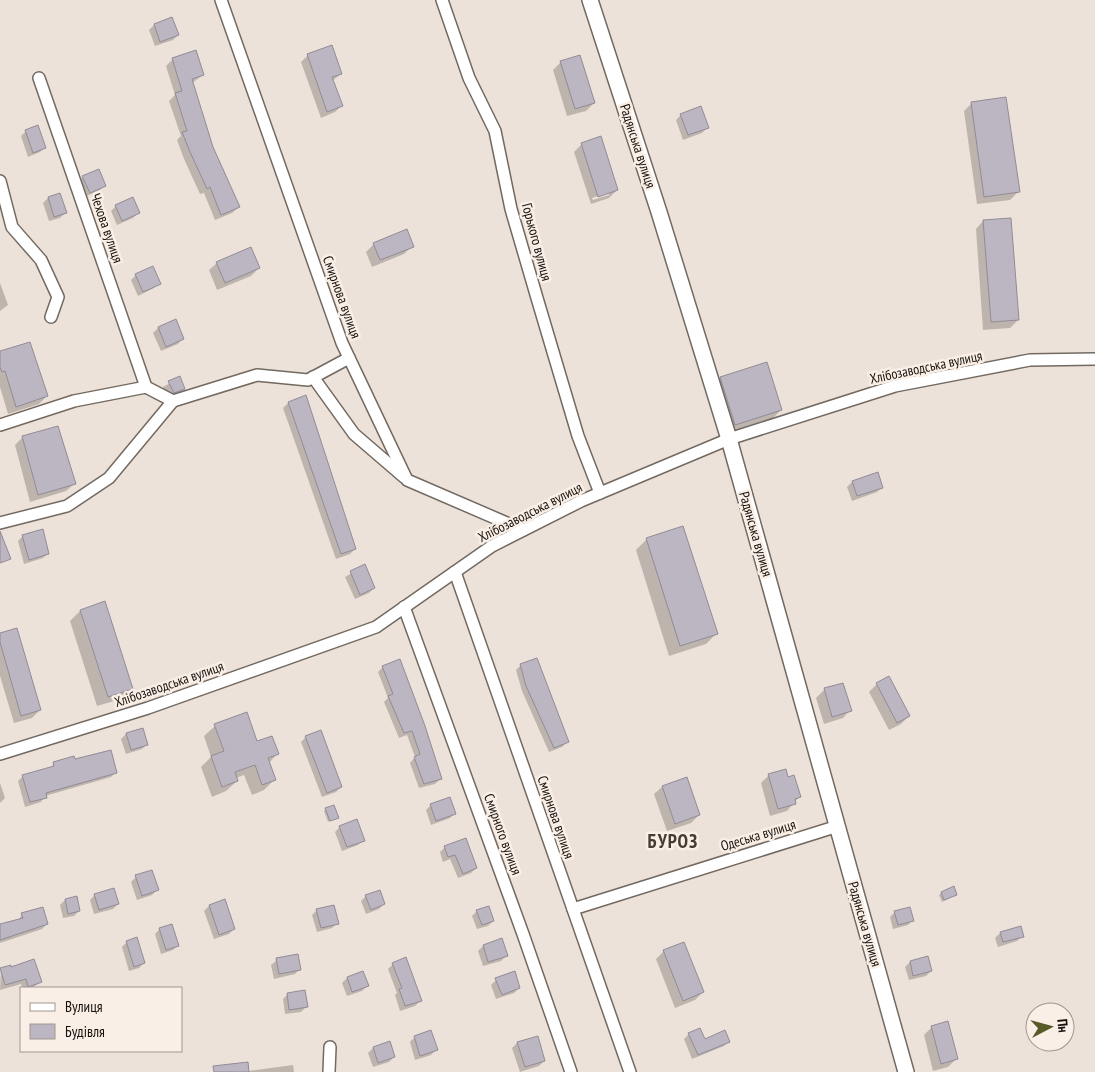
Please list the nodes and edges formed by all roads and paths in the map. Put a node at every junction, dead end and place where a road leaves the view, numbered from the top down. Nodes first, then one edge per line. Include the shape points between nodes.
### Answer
1 (221, 0) edge
2 (442, 0) edge
3 (590, 0) edge
4 (38, 78) dead end
5 (0, 180) edge
6 (51, 317) dead end
7 (349, 358) junction
8 (1095, 359) edge
9 (313, 377) junction
10 (146, 387) junction
11 (173, 401) junction
12 (0, 425) edge
13 (729, 439) junction
14 (407, 480) junction
15 (600, 493) junction
16 (0, 523) edge
17 (523, 530) junction
18 (454, 572) junction
19 (404, 607) junction
20 (0, 754) edge
21 (838, 826) junction
22 (573, 909) junction
23 (330, 1047) dead end
24 (329, 1072) edge
25 (571, 1072) edge
26 (630, 1072) edge
27 (906, 1072) edge

1 - 7 street, Смирнова вулиця
2 - 15 street, Горького вулиця via 469,78 495,131 534,289 578,436
3 - 13 street, Радянська вулиця
4 - 10 street, Чехова вулиця
5 - 6 street via 12,226 41,260 58,297
7 - 9 street
7 - 14 street, Смирнова вулиця
8 - 13 street, Хлібозаводська вулиця via 1030,360 895,386
9 - 11 street via 308,380 257,376
9 - 14 street via 354,434
10 - 11 street
10 - 12 street via 74,401
11 - 16 street via 109,478 67,506
13 - 15 street, Хлібозаводська вулиця
13 - 21 street, Радянська вулиця
14 - 17 street
15 - 17 street, Хлібозаводська вулиця
17 - 18 street, Хлібозаводська вулиця
18 - 19 street, Хлібозаводська вулиця
18 - 22 street, Смирнова вулиця
19 - 20 street, Хлібозаводська вулиця via 376,626 148,708
19 - 25 street, Смирного вулиця
21 - 22 street, Одеська вулиця
21 - 27 street, Радянська вулиця
22 - 26 street, Смирнова вулиця
23 - 24 street

